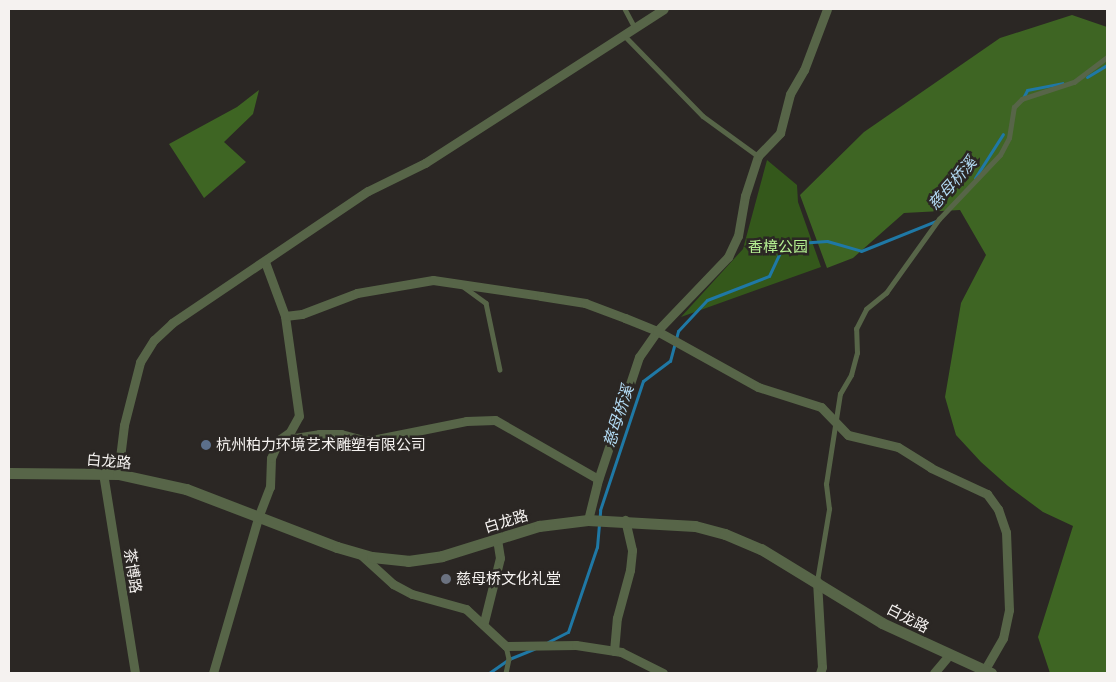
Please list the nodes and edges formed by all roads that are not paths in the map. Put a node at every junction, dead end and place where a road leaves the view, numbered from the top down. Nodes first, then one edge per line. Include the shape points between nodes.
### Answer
1 (625, 9) edge
2 (664, 9) edge
3 (827, 9) edge
4 (635, 28) junction
5 (624, 35) junction
6 (1107, 57) edge
7 (758, 156) junction
8 (265, 262) junction
9 (458, 283) junction
10 (285, 316) junction
11 (657, 331) junction
12 (500, 370) dead end
13 (836, 422) junction
14 (279, 440) junction
15 (9, 473) edge
16 (104, 473) junction
17 (118, 474) junction
18 (598, 479) junction
19 (258, 514) junction
20 (588, 520) junction
21 (624, 520) junction
22 (497, 539) junction
23 (360, 554) junction
24 (817, 581) junction
25 (484, 622) junction
26 (506, 646) junction
27 (614, 651) junction
28 (949, 655) junction
29 (988, 672) edge
30 (135, 673) edge
31 (213, 673) edge
32 (506, 673) edge
33 (663, 673) edge
34 (820, 673) edge
35 (934, 673) edge

1 - 4 lane
2 - 4 street
3 - 7 street via 804,70 790,94 780,133
4 - 5 street
5 - 7 lane via 703,116
5 - 8 street via 426,163 368,191
6 - 13 lane via 1074,82 1022,99 1014,107 1009,138 1000,155 939,220 886,293 866,309 856,330 857,353 851,375 840,394
7 - 11 street via 745,196 738,236 728,257
8 - 10 street
8 - 17 street via 172,323 154,340 140,362 124,425
9 - 10 street via 433,280 393,284 357,293 302,314
9 - 11 street via 585,303
9 - 12 lane via 486,303
10 - 14 street via 299,416 290,432
11 - 13 street via 758,387 825,409
11 - 18 street via 639,357
13 - 24 lane via 826,484 829,509
13 - 29 street via 848,435 898,447 931,468 974,486 987,494 998,510 1006,532 1009,610 1003,638
14 - 18 street via 341,434 367,441 466,421 495,420
14 - 19 street via 271,458 270,487
15 - 16 street, 白龙路
16 - 17 street, 白龙路
16 - 30 street, 茶博路
17 - 19 street, 白龙路 via 186,489
18 - 20 street
19 - 23 street, 白龙路
19 - 31 street
20 - 21 street, 白龙路
20 - 22 street, 白龙路 via 539,526
21 - 24 street, 白龙路 via 695,526 724,534 761,549
21 - 27 street via 632,550 617,618
22 - 23 street, 白龙路 via 442,556 408,560
22 - 25 street via 500,558
23 - 25 street via 393,584 419,597 466,609
24 - 28 street, 白龙路 via 882,622
24 - 34 street
25 - 26 street
26 - 27 street via 576,645
26 - 32 lane via 509,659
27 - 33 street via 640,659
28 - 29 street, 白龙路
28 - 35 street

